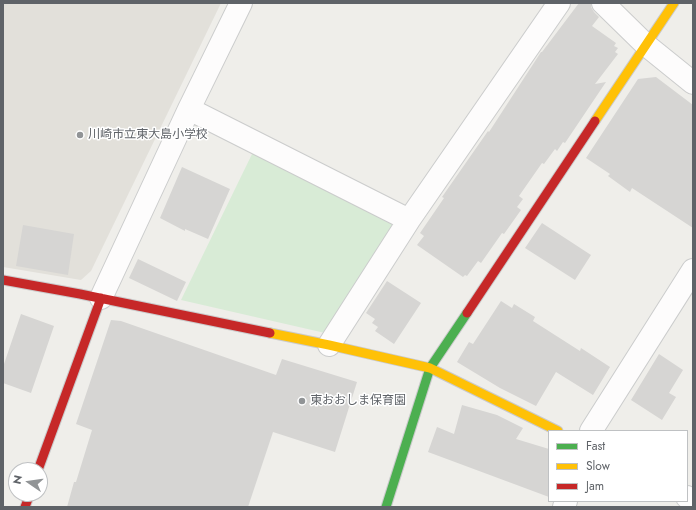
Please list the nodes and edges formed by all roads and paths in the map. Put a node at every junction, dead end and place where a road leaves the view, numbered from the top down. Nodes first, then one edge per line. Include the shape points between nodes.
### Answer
1 (241, 3) edge
2 (559, 3) edge
3 (602, 3) edge
4 (674, 3) edge
5 (646, 45) junction
6 (693, 83) edge
7 (189, 109) junction
8 (409, 220) junction
9 (693, 270) edge
10 (3, 280) edge
11 (101, 298) junction
12 (329, 345) junction
13 (430, 368) junction
14 (556, 430) edge
15 (592, 430) edge
16 (41, 462) edge
17 (386, 507) edge

1 - 7 street
2 - 8 street
3 - 5 street
4 - 5 street
5 - 6 street
5 - 13 street
7 - 8 street
7 - 11 street
8 - 12 street
9 - 15 street
10 - 11 street
11 - 12 street
11 - 16 street
12 - 13 street
13 - 14 street
13 - 17 street

